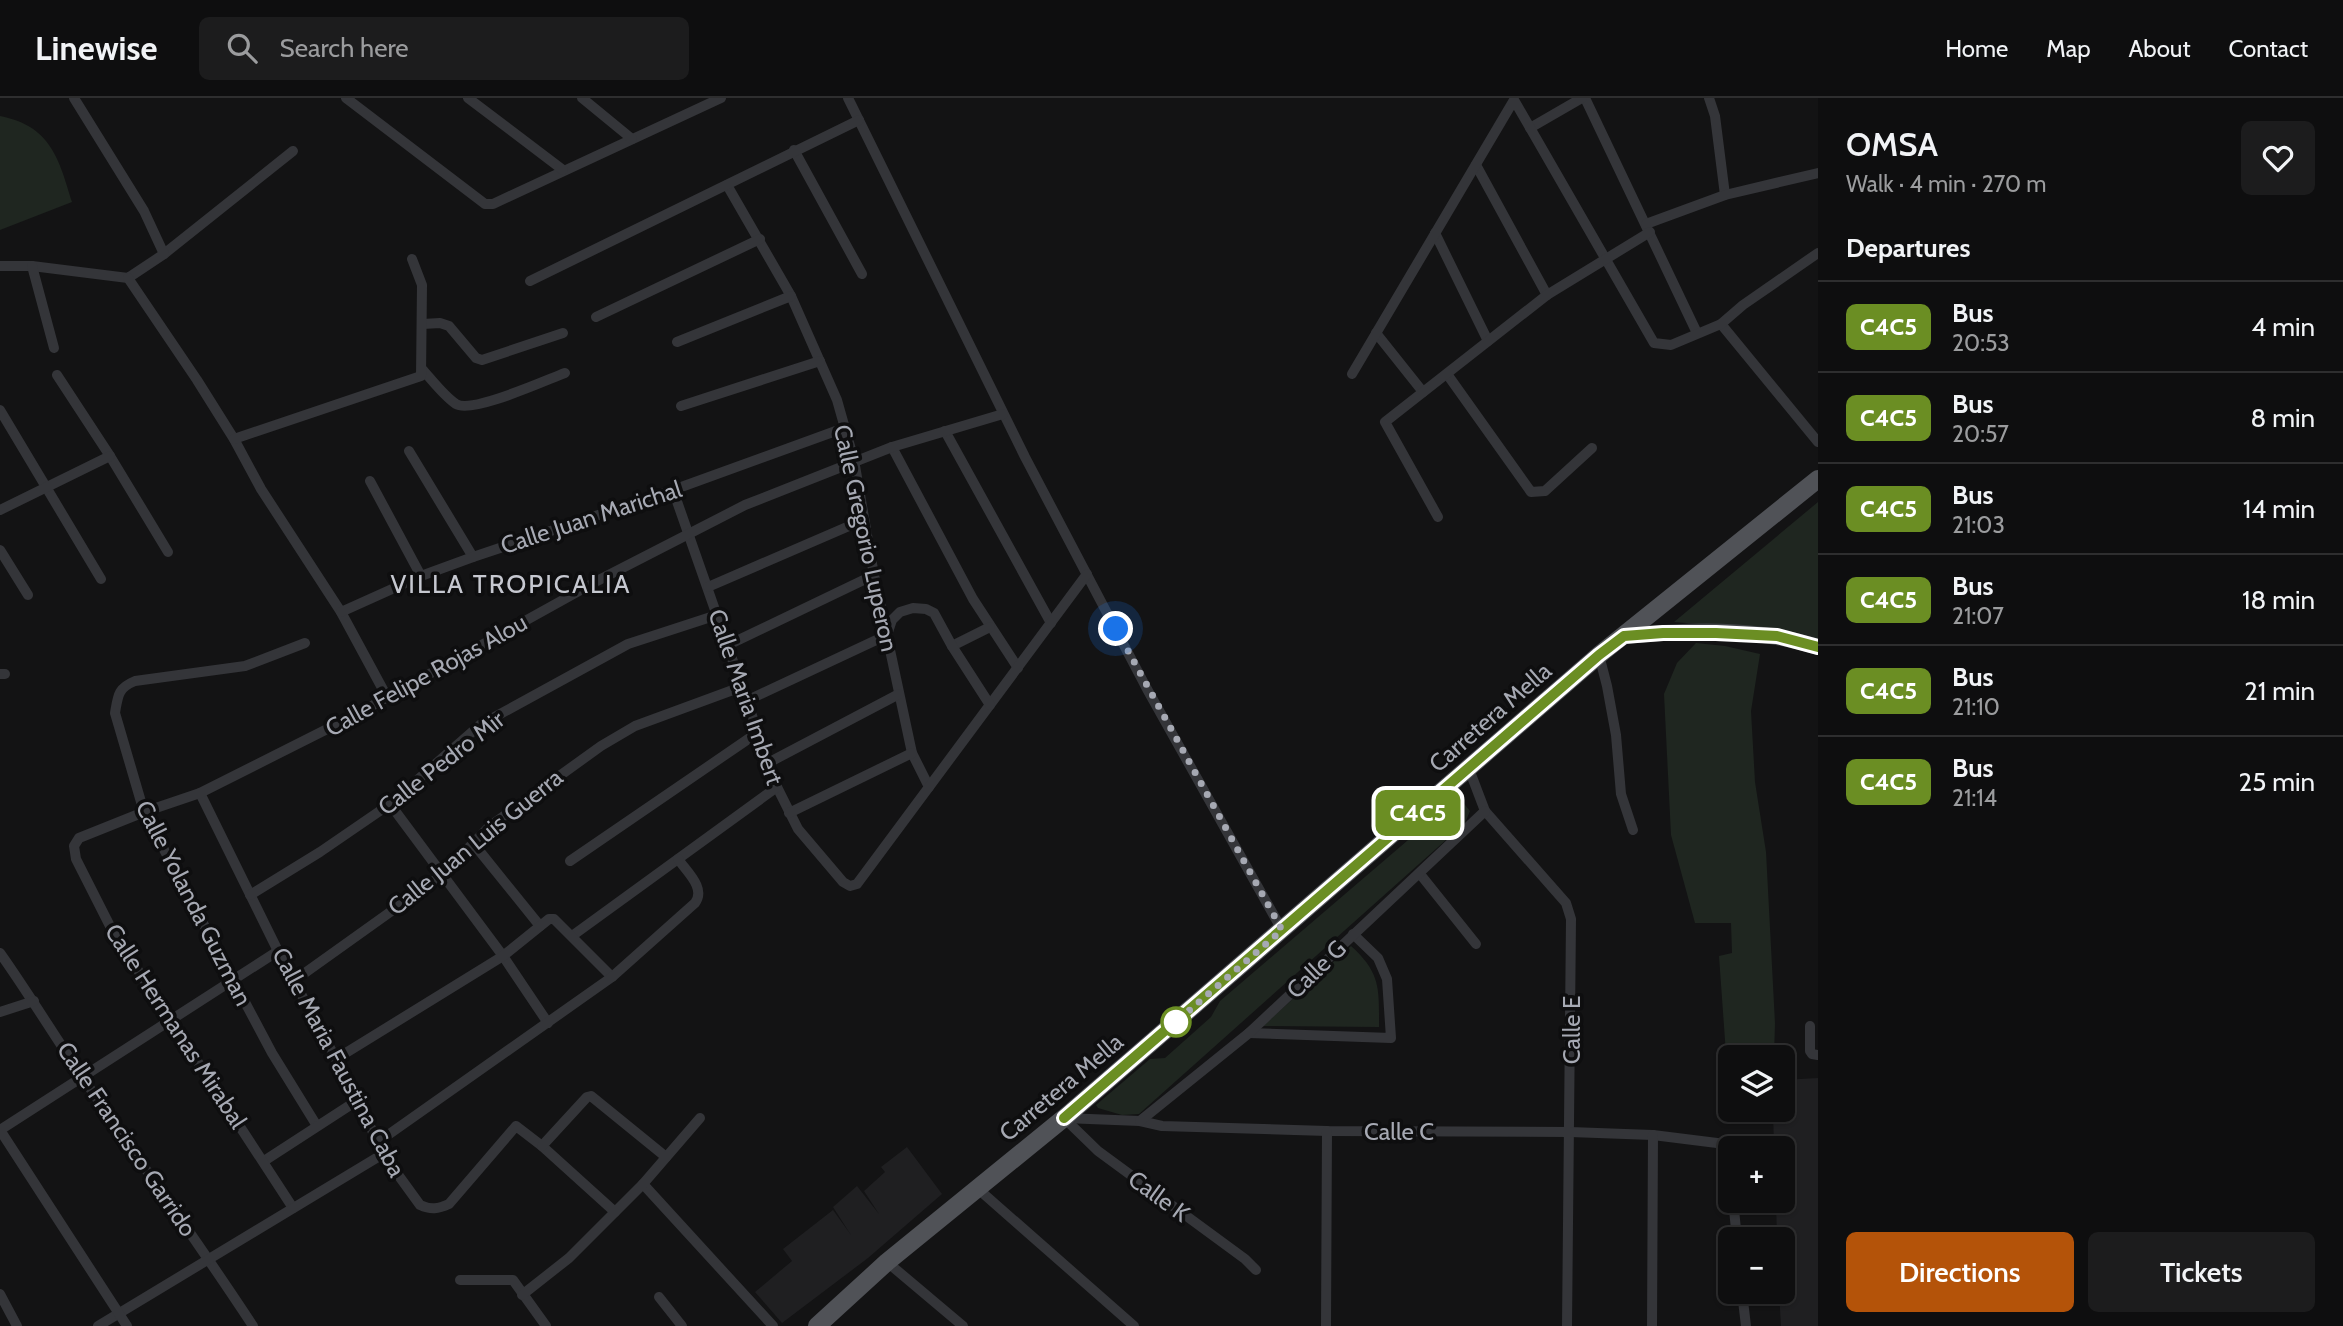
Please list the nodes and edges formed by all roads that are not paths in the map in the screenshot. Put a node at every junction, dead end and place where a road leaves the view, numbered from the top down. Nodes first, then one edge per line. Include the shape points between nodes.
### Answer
1 (74, 98) edge
2 (346, 98) edge
3 (468, 98) edge
4 (582, 98) edge
5 (848, 98) edge
6 (1584, 98) edge
7 (1709, 98) edge
8 (713, 100) edge
9 (859, 120) junction
10 (1530, 128) junction
11 (632, 139) junction
12 (794, 150) junction
13 (293, 151) dead end
14 (1476, 165) junction
15 (563, 170) junction
16 (1818, 173) edge
17 (727, 185) junction
18 (1725, 195) junction
19 (1648, 228) junction
20 (1435, 233) junction
21 (760, 239) junction
22 (1818, 253) edge
23 (164, 254) junction
24 (412, 259) dead end
25 (1605, 260) junction
26 (0, 266) edge
27 (32, 266) junction
28 (862, 274) dead end
29 (128, 278) junction
30 (530, 281) dead end
31 (1547, 295) junction
32 (791, 296) junction
33 (596, 317) dead end
34 (423, 324) junction
35 (1721, 324) junction
36 (563, 333) dead end
37 (1376, 333) junction
38 (1697, 333) junction
39 (1489, 341) junction
40 (677, 342) dead end
41 (54, 348) dead end
42 (820, 361) junction
43 (422, 369) junction
44 (565, 373) dead end
45 (1352, 374) dead end
46 (1447, 374) junction
47 (57, 375) dead end
48 (1423, 392) junction
49 (681, 405) dead end
50 (0, 410) edge
51 (1003, 414) junction
52 (844, 428) junction
53 (945, 431) junction
54 (234, 439) junction
55 (1818, 442) edge
56 (892, 447) junction
57 (1592, 448) dead end
58 (408, 451) dead end
59 (110, 456) junction
60 (855, 460) junction
61 (1818, 479) edge
62 (370, 481) dead end
63 (47, 487) junction
64 (673, 490) junction
65 (0, 510) edge
66 (1438, 517) dead end
67 (863, 520) junction
68 (688, 533) junction
69 (0, 550) edge
70 (168, 552) dead end
71 (473, 557) junction
72 (1087, 574) junction
73 (874, 575) junction
74 (421, 576) junction
75 (101, 579) dead end
76 (708, 587) junction
77 (28, 595) dead end
78 (341, 612) junction
79 (717, 615) junction
80 (1051, 623) junction
81 (990, 627) junction
82 (887, 635) junction
83 (1624, 636) junction
84 (305, 643) dead end
85 (728, 645) junction
86 (952, 646) junction
87 (1818, 647) edge
88 (1599, 655) junction
89 (1018, 668) junction
90 (741, 687) junction
91 (899, 694) junction
92 (387, 697) junction
93 (746, 701) junction
94 (990, 705) junction
95 (757, 733) junction
96 (912, 753) junction
97 (768, 763) junction
98 (1469, 769) junction
99 (777, 787) junction
100 (929, 787) junction
101 (200, 793) junction
102 (390, 804) junction
103 (1485, 811) junction
104 (144, 812) junction
105 (789, 813) junction
106 (1633, 830) dead end
107 (79, 838) joint
108 (473, 843) junction
109 (678, 859) junction
110 (570, 861) dead end
111 (1420, 874) junction
112 (442, 875) junction
113 (250, 895) junction
114 (540, 926) junction
115 (1282, 930) junction
116 (1353, 934) junction
117 (572, 936) junction
118 (1476, 944) dead end
119 (278, 951) junction
120 (0, 953) edge
121 (503, 956) junction
122 (612, 977) junction
123 (233, 980) junction
124 (295, 980) junction
125 (34, 1001) junction
126 (0, 1012) edge
127 (171, 1019) junction
128 (548, 1023) junction
129 (1810, 1026) dead end
130 (1249, 1033) junction
131 (1818, 1055) edge
132 (336, 1059) junction
133 (83, 1078) junction
134 (358, 1100) junction
135 (700, 1118) dead end
136 (1064, 1118) junction
137 (1140, 1121) junction
138 (317, 1126) junction
139 (0, 1130) edge
140 (1326, 1131) junction
141 (1570, 1132) junction
142 (1653, 1135) junction
143 (378, 1142) junction
144 (1718, 1142) edge
145 (542, 1146) junction
146 (383, 1154) junction
147 (666, 1157) junction
148 (264, 1161) junction
149 (643, 1184) junction
150 (977, 1188) junction
151 (293, 1208) junction
152 (615, 1212) junction
153 (209, 1258) junction
154 (887, 1262) junction
155 (1256, 1269) dead end
156 (460, 1280) dead end
157 (0, 1294) edge
158 (522, 1295) junction
159 (659, 1297) dead end
160 (1743, 1304) edge
161 (118, 1314) junction
162 (17, 1326) edge
163 (98, 1326) edge
164 (127, 1326) edge
165 (253, 1326) edge
166 (546, 1326) edge
167 (682, 1326) edge
168 (773, 1326) edge
169 (817, 1326) edge
170 (963, 1326) edge
171 (1134, 1326) edge
172 (1326, 1326) edge
173 (1567, 1326) edge
174 (1652, 1326) edge
175 (1746, 1326) edge

1 - 23 street via 144,211
2 - 15 street via 485,204
3 - 15 street
4 - 11 street
5 - 9 street
6 - 10 street
6 - 19 street
7 - 18 street
8 - 11 street
9 - 12 street
9 - 51 street
10 - 14 street via 1514,100
10 - 25 street
11 - 15 street
12 - 17 street
12 - 28 street
13 - 23 street
14 - 20 street
14 - 31 street
16 - 18 street
17 - 21 street, Calle Gregorio Luperon
17 - 30 street
18 - 19 street
19 - 25 street
19 - 38 street
20 - 37 street
20 - 39 street
21 - 32 street, Calle Gregorio Luperon
21 - 33 street
22 - 35 street
23 - 29 street
24 - 34 street via 422,285
25 - 31 street
25 - 38 street via 1654,343 1671,345
26 - 27 street
27 - 29 street
27 - 41 street
29 - 54 street
31 - 39 street
32 - 40 street
32 - 42 street, Calle Gregorio Luperon
34 - 36 street via 449,326 482,360
34 - 43 street
35 - 38 street
35 - 55 street
37 - 45 street
37 - 48 street
39 - 46 street
42 - 49 street
42 - 52 street, Calle Gregorio Luperon
43 - 44 street via 464,407
43 - 54 street via 421,376
46 - 48 street
46 - 57 street via 1531,492 1545,491
47 - 59 street
48 - 66 street via 1385,422
50 - 63 street
51 - 53 street, Calle Felipe Rojas Alou
51 - 72 street
52 - 60 street, Calle Gregorio Luperon
52 - 64 street, Calle Juan Marichal
53 - 56 street, Calle Felipe Rojas Alou
53 - 80 street
54 - 78 street
56 - 60 street, Calle Felipe Rojas Alou
56 - 81 street
58 - 71 street
59 - 63 street
59 - 70 street
60 - 67 street, Calle Gregorio Luperon
60 - 68 street, Calle Felipe Rojas Alou
61 - 83 main road, Carretera Mella
62 - 74 street
63 - 65 street
63 - 75 street
64 - 68 street, Calle Maria Imbert
64 - 71 street, Calle Juan Marichal
67 - 73 street, Calle Gregorio Luperon
67 - 76 street
68 - 76 street, Calle Maria Imbert
68 - 92 street, Calle Felipe Rojas Alou
69 - 77 street
71 - 74 street, Calle Juan Marichal
72 - 80 street
72 - 115 street
73 - 82 street, Calle Gregorio Luperon
73 - 85 street
74 - 78 street, Calle Juan Marichal
76 - 79 street, Calle Maria Imbert
78 - 92 street
79 - 85 street, Calle Maria Imbert
79 - 102 street, Calle Pedro Mir via 628,644 480,725
80 - 89 street
81 - 86 street
81 - 89 street
82 - 86 street via 900,612 926,608
82 - 91 street, Calle Gregorio Luperon
82 - 93 street
83 - 87 main road via 1752,634
83 - 88 main road, Carretera Mella
84 - 104 street, Calle Yolanda Guzman via 245,666 153,677 124,686 115,713
85 - 90 street, Calle Maria Imbert
86 - 94 street
88 - 98 main road, Carretera Mella
88 - 106 street via 1616,735 1621,794
89 - 94 street
90 - 93 street, Calle Maria Imbert
90 - 108 street, Calle Juan Luis Guerra via 635,726 490,825
91 - 96 street, Calle Gregorio Luperon
91 - 97 street
92 - 101 street, Calle Felipe Rojas Alou
93 - 95 street, Calle Maria Imbert
94 - 100 street
95 - 97 street, Calle Maria Imbert
95 - 110 street
96 - 100 street, Calle Gregorio Luperon
96 - 105 street
97 - 99 street, Calle Maria Imbert
98 - 103 street, Calle E
98 - 115 main road, Carretera Mella
99 - 105 street, Calle Maria Imbert
99 - 109 street
100 - 105 street, Calle Maria Imbert via 857,884 850,886
101 - 104 street, Calle Felipe Rojas Alou
101 - 113 street, Calle Maria Faustina Caba
102 - 112 street
102 - 113 street, Calle Pedro Mir
103 - 111 street, Calle G
103 - 141 street, Calle E via 1566,903 1572,919
104 - 107 street, Calle Felipe Rojas Alou
104 - 123 street, Calle Yolanda Guzman
107 - 127 street, Calle Hermanas Mirabal via 74,846 76,859 113,932
108 - 112 street, Calle Juan Luis Guerra
108 - 114 street
109 - 117 street
109 - 122 street via 700,890 700,897
111 - 116 street, Calle G
111 - 118 street
112 - 121 street
112 - 124 street, Calle Juan Luis Guerra
113 - 119 street, Calle Maria Faustina Caba
114 - 117 street via 554,919
114 - 121 street
115 - 136 main road, Carretera Mella
116 - 130 street, Calle G
116 - 130 street via 1378,958 1387,979 1391,1038
117 - 122 street
119 - 123 street
119 - 124 street, Calle Maria Faustina Caba
120 - 125 street, Calle Francisco Garrido
121 - 128 street
121 - 132 street
122 - 128 street
123 - 127 street
123 - 138 street, Calle Yolanda Guzman
124 - 132 street, Calle Maria Faustina Caba
125 - 126 street
125 - 133 street, Calle Francisco Garrido
127 - 133 street
127 - 148 street, Calle Hermanas Mirabal
128 - 143 street
129 - 131 street via 1810,1051
130 - 137 street, Calle G
132 - 134 street, Calle Maria Faustina Caba
133 - 139 street
133 - 153 street, Calle Francisco Garrido
134 - 138 street
134 - 143 street, Calle Maria Faustina Caba
135 - 147 street
136 - 137 street, Calle C
136 - 150 main road, Carretera Mella
136 - 155 street, Calle K via 1098,1151
137 - 140 street, Calle C via 1162,1126
138 - 148 street
139 - 161 street
140 - 141 street, Calle C
140 - 172 street
141 - 142 street, Calle C
141 - 173 street, Calle E
142 - 144 street, Calle C
142 - 174 street
143 - 146 street, Calle Maria Faustina Caba
145 - 146 street, Calle Maria Faustina Caba via 514,1127 449,1205 438,1209 420,1205
145 - 147 street via 591,1096
145 - 152 street, Calle Maria Faustina Caba
146 - 151 street
147 - 149 street
148 - 151 street, Calle Hermanas Mirabal
149 - 152 street
149 - 168 street
150 - 154 main road, Carretera Mella
150 - 171 street
151 - 153 street
152 - 158 street via 569,1258
153 - 161 street
153 - 165 street, Calle Francisco Garrido
154 - 169 main road, Carretera Mella
154 - 170 street
156 - 158 street via 510,1279
157 - 162 street
158 - 166 street
159 - 167 street
160 - 175 street
161 - 163 street
161 - 164 street

